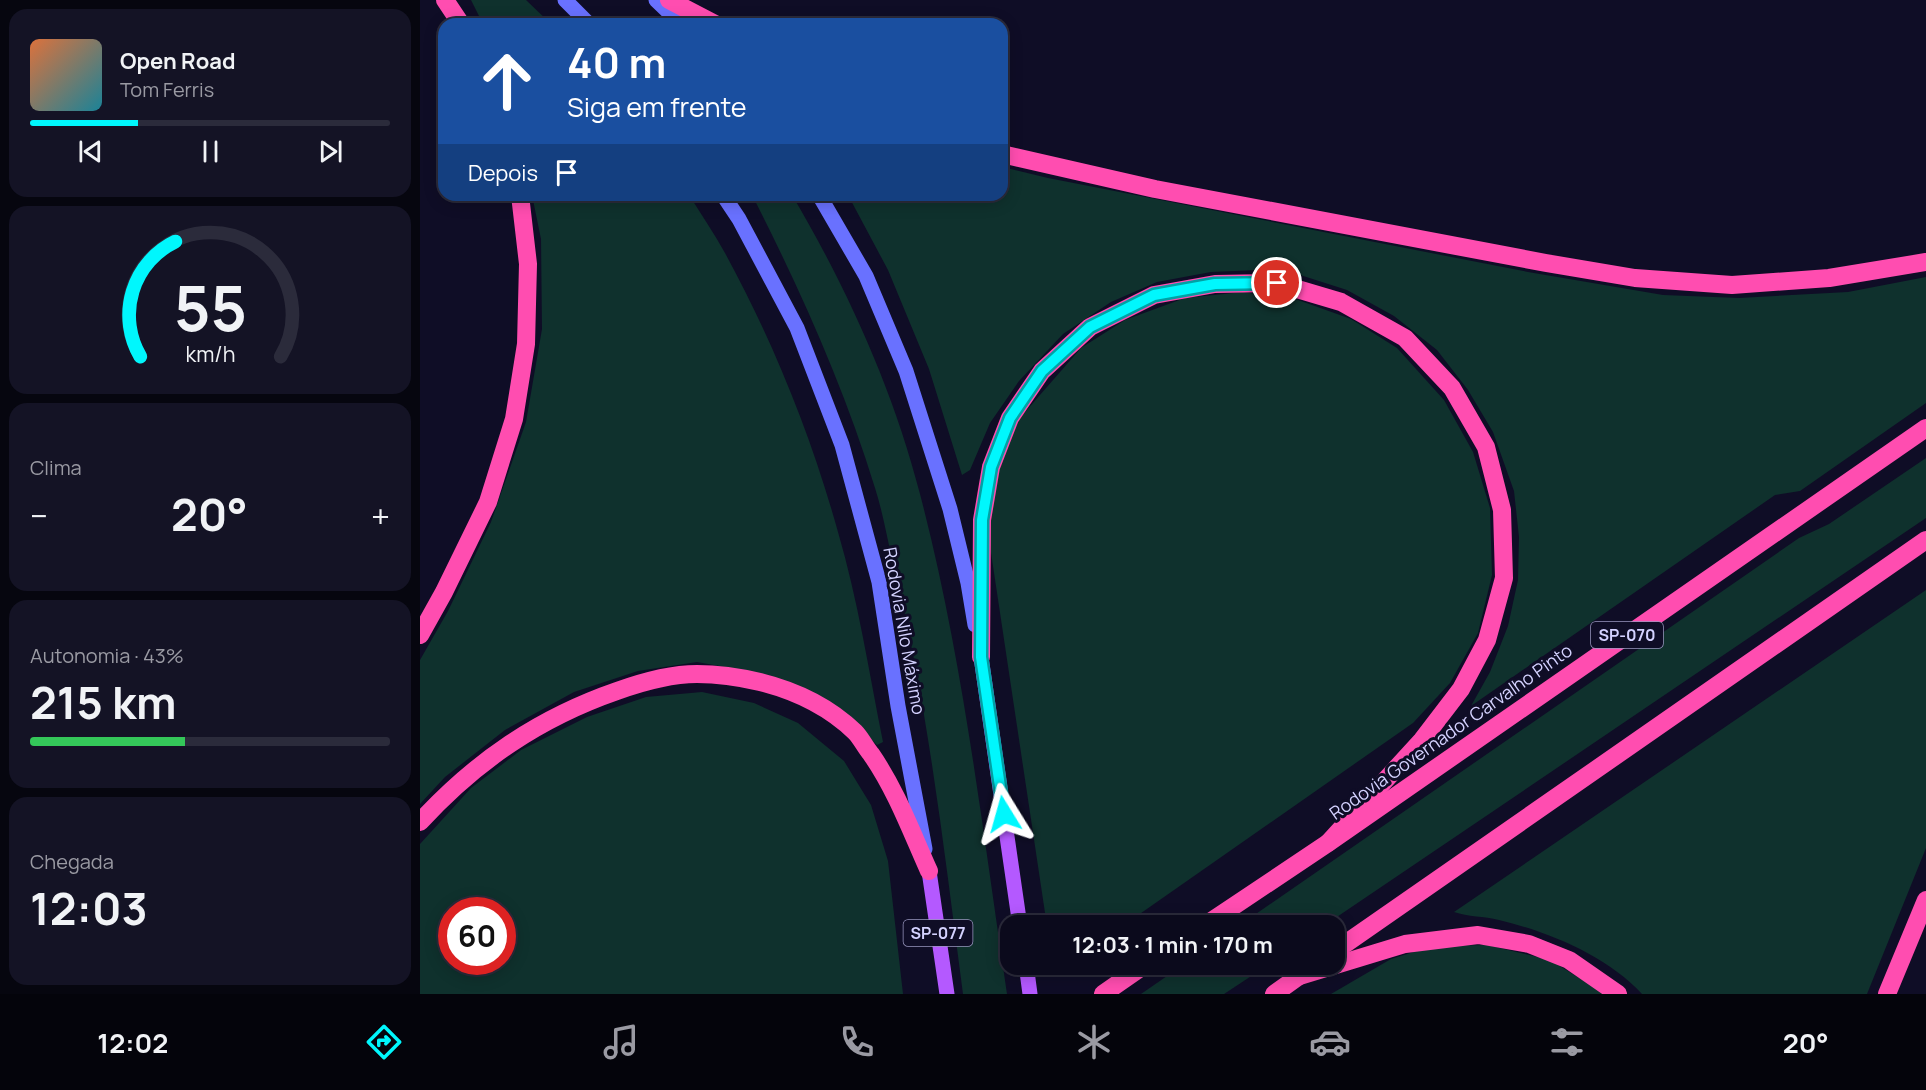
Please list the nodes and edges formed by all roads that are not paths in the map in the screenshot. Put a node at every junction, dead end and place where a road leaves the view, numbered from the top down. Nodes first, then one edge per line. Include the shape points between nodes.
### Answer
1 (445, 0) edge
2 (565, 0) edge
3 (657, 0) edge
4 (669, 0) edge
5 (457, 18) edge
6 (583, 18) edge
7 (675, 18) edge
8 (704, 18) edge
9 (1008, 155) edge
10 (521, 201) edge
11 (727, 201) edge
12 (822, 201) edge
13 (1926, 262) edge
14 (1926, 428) edge
15 (1926, 540) edge
16 (420, 634) edge
17 (981, 657) junction
18 (420, 822) edge
19 (1328, 843) junction
20 (929, 871) junction
21 (1926, 900) edge
22 (1018, 915) edge
23 (1220, 915) edge
24 (1345, 944) edge
25 (1027, 975) edge
26 (1130, 975) edge
27 (1300, 976) joint
28 (947, 994) edge
29 (1030, 994) edge
30 (1103, 994) edge
31 (1274, 994) edge
32 (1618, 994) edge
33 (1887, 994) edge

1 - 5 highway
2 - 6 main road
3 - 7 main road
4 - 8 highway
9 - 13 highway via 1155,189 1635,278 1732,285 1829,278
10 - 16 highway via 528,264 526,344 514,419 488,502
11 - 20 main road, Rodovia Nilo Máximo / SP-077 via 797,328 842,445 879,582
12 - 17 main road via 866,276 906,371 950,509
14 - 19 highway, Rodovia Governador Carvalho Pinto / SP-070
15 - 24 highway
17 - 19 highway via 982,520 991,467 1010,418 1042,371 1090,327 1154,295 1215,284 1277,283 1341,302 1405,338 1458,398 1486,447 1502,510 1504,578 1487,640 1461,689 1422,740
17 - 22 main road
18 - 20 highway via 447,793 492,756 539,725 586,702 642,682 695,674 738,677 785,688 825,707 856,733 884,773
19 - 23 highway, Rodovia Governador Carvalho Pinto / SP-070
20 - 28 main road, Rodovia Nilo Máximo / SP-077
21 - 33 highway
25 - 29 main road
26 - 30 highway
27 - 31 highway
27 - 32 highway via 1405,944 1478,935 1529,944 1569,960

